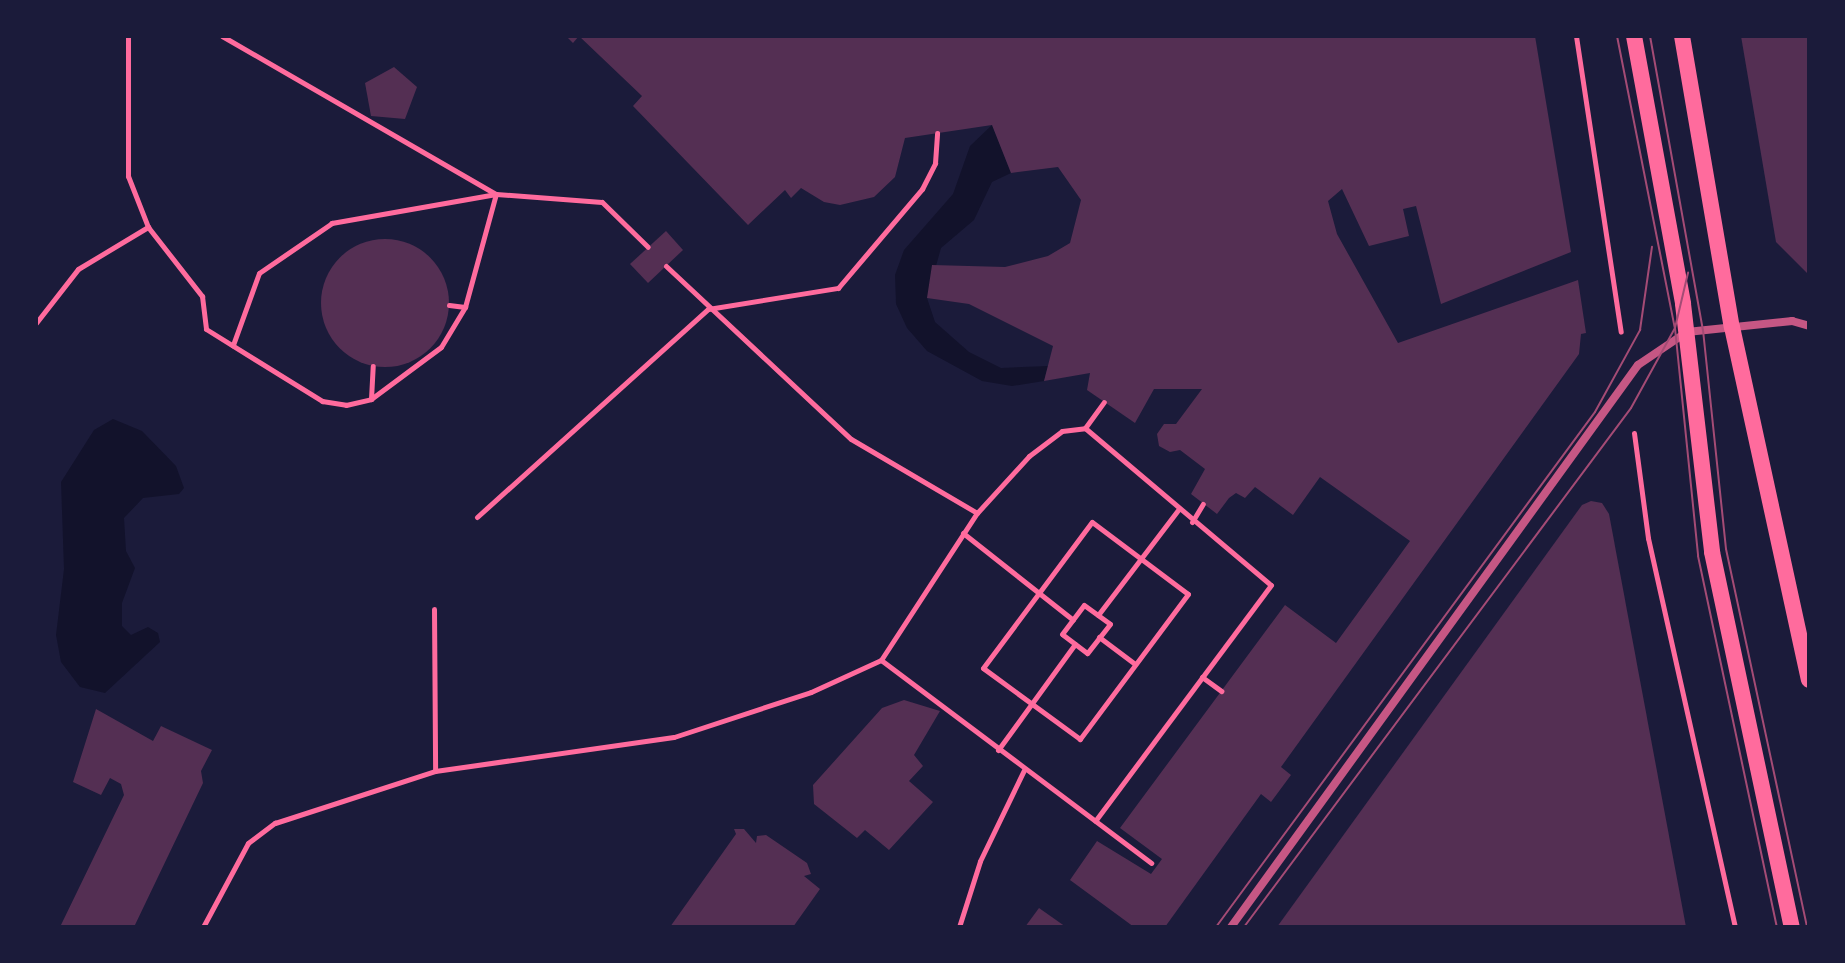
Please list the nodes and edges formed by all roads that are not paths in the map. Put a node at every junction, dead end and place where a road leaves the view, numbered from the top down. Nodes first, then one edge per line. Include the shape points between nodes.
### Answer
1 (1634, 36) edge
2 (1682, 36) edge
3 (1809, 326) edge
4 (1732, 327) junction
5 (1687, 332) junction
6 (1809, 680) edge
7 (1231, 927) edge
8 (1792, 927) edge

1 - 5 main road
2 - 4 main road
3 - 4 street via 1792,321
4 - 5 street
4 - 6 main road
5 - 7 street via 1638,365
5 - 8 main road via 1712,552

